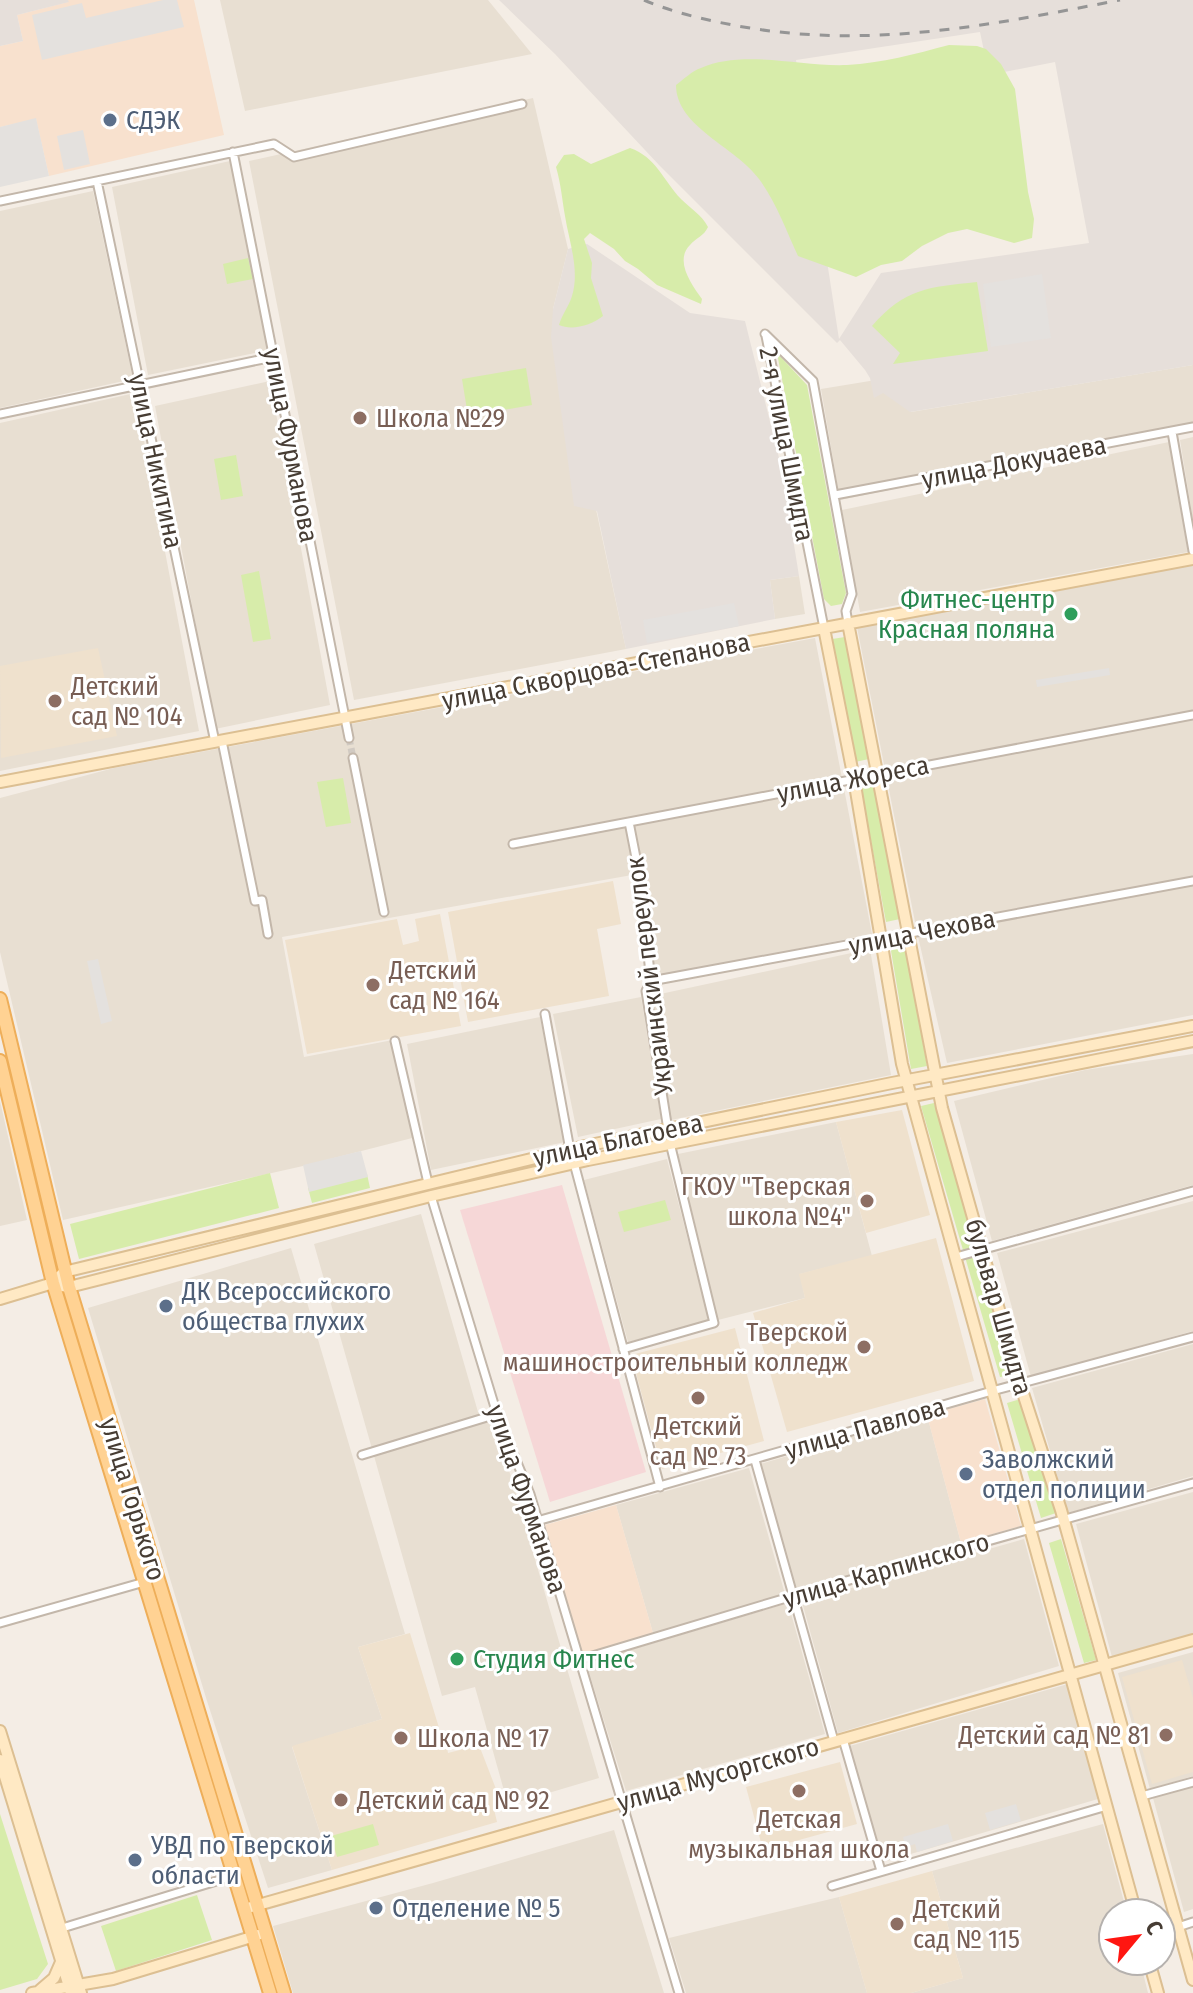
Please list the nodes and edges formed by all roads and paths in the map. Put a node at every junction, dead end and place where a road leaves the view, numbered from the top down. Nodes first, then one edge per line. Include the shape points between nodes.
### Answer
1 (522, 104) dead end
2 (233, 152) junction
3 (97, 181) junction
4 (0, 201) edge
5 (273, 357) junction
6 (140, 384) junction
7 (0, 414) edge
8 (1193, 427) edge
9 (1172, 432) junction
10 (835, 495) junction
11 (1193, 551) edge
12 (1193, 559) edge
13 (848, 623) junction
14 (824, 628) junction
15 (1193, 715) edge
16 (345, 718) junction
17 (349, 738) tunnel mouth
18 (219, 741) junction
19 (353, 758) tunnel mouth
20 (877, 775) junction
21 (854, 779) junction
22 (0, 782) edge
23 (629, 822) junction
24 (513, 844) dead end
25 (1193, 881) edge
26 (384, 912) dead end
27 (268, 934) dead end
28 (907, 934) junction
29 (881, 939) junction
30 (651, 981) junction
31 (0, 999) edge
32 (545, 1014) dead end
33 (1193, 1026) edge
34 (395, 1041) dead end
35 (1193, 1041) edge
36 (0, 1061) edge
37 (937, 1075) junction
38 (907, 1081) junction
39 (939, 1090) junction
40 (911, 1095) junction
41 (668, 1130) junction
42 (670, 1143) junction
43 (570, 1150) junction
44 (574, 1163) junction
45 (434, 1182) junction
46 (1193, 1191) edge
47 (431, 1196) junction
48 (419, 1199) junction
49 (982, 1249) junction
50 (956, 1257) junction
51 (64, 1272) junction
52 (53, 1283) junction
53 (69, 1287) junction
54 (0, 1299) edge
55 (1193, 1337) edge
56 (623, 1349) junction
57 (1020, 1384) junction
58 (992, 1391) junction
59 (497, 1414) junction
60 (362, 1455) dead end
61 (755, 1460) junction
62 (1193, 1483) edge
63 (660, 1487) junction
64 (1063, 1518) junction
65 (537, 1521) junction
66 (1030, 1528) junction
67 (157, 1578) junction
68 (144, 1582) junction
69 (793, 1596) junction
70 (0, 1623) edge
71 (1193, 1640) edge
72 (579, 1660) junction
73 (1105, 1665) junction
74 (1070, 1674) junction
75 (0, 1731) edge
76 (839, 1740) junction
77 (0, 1760) edge
78 (1193, 1782) edge
79 (1142, 1796) junction
80 (622, 1802) junction
81 (1107, 1806) junction
82 (881, 1871) junction
83 (233, 1876) junction
84 (832, 1886) dead end
85 (1132, 1897) edge
86 (257, 1905) junction
87 (244, 1909) junction
88 (1193, 1922) edge
89 (1178, 1927) junction
90 (57, 1930) junction
91 (266, 1933) junction
92 (252, 1937) junction
93 (64, 1940) junction
94 (61, 1961) junction
95 (1193, 1980) edge
96 (75, 1989) edge
97 (35, 1992) edge
98 (54, 1993) edge
99 (270, 1993) edge
100 (284, 1993) edge
101 (679, 1993) edge

1 - 2 street via 294,157 274,144
2 - 3 street
2 - 5 street, улица Фурманова
3 - 4 street
3 - 6 street, улица Никитина
5 - 6 street
5 - 16 street, улица Фурманова
6 - 7 street
6 - 18 street, улица Никитина
8 - 9 street, улица Докучаева
9 - 10 street, улица Докучаева
9 - 11 street
10 - 13 street, 2-я улица Шмидта via 852,594
10 - 14 street, 2-я улица Шмидта via 813,381 765,334
12 - 13 street, улица Скворцова-Степанова
13 - 14 street, улица Скворцова-Степанова
13 - 20 street, бульвар Шмидта
14 - 16 street, улица Скворцова-Степанова
14 - 21 street, бульвар Шмидта
15 - 20 street, улица Жореса
16 - 17 street, улица Фурманова
16 - 18 street, улица Скворцова-Степанова
18 - 22 street, улица Скворцова-Степанова
18 - 27 street, улица Никитина via 255,901 262,900
19 - 26 street
20 - 21 street, улица Жореса
20 - 28 street, бульвар Шмидта
21 - 23 street, улица Жореса
21 - 29 street, бульвар Шмидта
23 - 24 street, улица Жореса
23 - 30 street, Украинский переулок
25 - 28 street, улица Чехова
28 - 29 street, улица Чехова
28 - 37 street, бульвар Шмидта
29 - 30 street, улица Чехова
29 - 38 street, бульвар Шмидта
30 - 41 street, Украинский переулок via 646,991
31 - 51 main road, улица Горького
32 - 43 street
33 - 37 street, улица Благоева
34 - 45 street
35 - 39 street, улица Благоева
36 - 52 main road, улица Горького
37 - 38 street, улица Благоева
37 - 39 street, бульвар Шмидта
38 - 40 street, бульвар Шмидта
38 - 41 street, улица Благоева
39 - 40 street, улица Благоева
39 - 49 street, бульвар Шмидта
40 - 42 street, улица Благоева
40 - 50 street, бульвар Шмидта
41 - 43 street, улица Благоева
42 - 44 street, улица Благоева
42 - 56 street via 714,1323
43 - 45 street, улица Благоева
44 - 47 street, улица Благоева
44 - 56 street
45 - 47 street
45 - 48 street
45 - 51 street, улица Благоева
46 - 49 street
47 - 48 street, улица Благоева
47 - 59 street, улица Фурманова
48 - 53 street, улица Благоева
49 - 50 street
49 - 57 street, бульвар Шмидта
50 - 58 street, бульвар Шмидта
51 - 52 street
51 - 53 main road, улица Горького
52 - 53 street, улица Благоева
52 - 54 street
52 - 68 main road, улица Горького
53 - 67 main road, улица Горького
55 - 57 street, улица Павлова
56 - 63 street
57 - 58 street, улица Павлова
57 - 64 street, бульвар Шмидта
58 - 61 street, улица Павлова
58 - 66 street, бульвар Шмидта
59 - 60 street
59 - 65 street, улица Фурманова
61 - 63 street, улица Павлова
61 - 69 street
62 - 64 street, улица Карпинского
63 - 65 street, улица Павлова
64 - 66 street, улица Карпинского
64 - 73 street, бульвар Шмидта
65 - 72 street, улица Фурманова
66 - 69 street, улица Карпинского
66 - 74 street, бульвар Шмидта
67 - 68 street
67 - 86 main road, улица Горького
68 - 70 street
68 - 83 main road, улица Горького
69 - 72 street, улица Карпинского
69 - 76 street
71 - 73 street, улица Мусоргского
72 - 80 street, улица Фурманова
73 - 74 street, улица Мусоргского
73 - 79 street, бульвар Шмидта
74 - 76 street, улица Мусоргского
74 - 81 street, бульвар Шмидта
75 - 90 street
76 - 80 street, улица Мусоргского
76 - 82 street
77 - 90 street
78 - 79 street
79 - 89 street, бульвар Шмидта
80 - 86 street, улица Мусоргского
80 - 101 street, улица Фурманова
81 - 82 street
81 - 85 street, бульвар Шмидта
82 - 84 street
83 - 87 main road, улица Горького
83 - 90 street
86 - 87 street, улица Мусоргского
86 - 91 main road, улица Горького
87 - 92 main road, улица Горького
88 - 89 street
89 - 95 street, бульвар Шмидта
90 - 93 street
90 - 94 street
91 - 92 street
91 - 100 main road, улица Горького
92 - 96 street
92 - 99 main road, улица Горького
93 - 94 street
93 - 96 street
94 - 96 street
94 - 97 street via 54,1978
96 - 97 street
97 - 98 street

